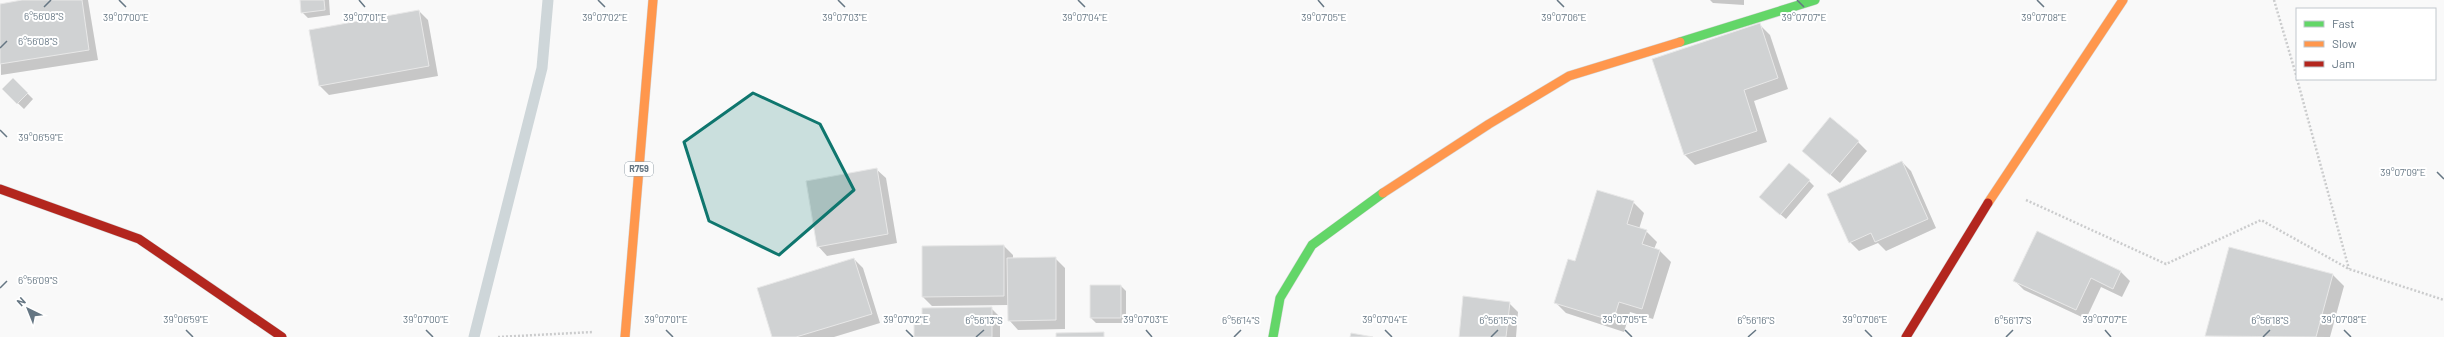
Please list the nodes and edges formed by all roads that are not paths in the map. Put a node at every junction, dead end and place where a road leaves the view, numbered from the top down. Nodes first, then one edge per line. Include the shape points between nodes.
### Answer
1 (653, 0) edge
2 (1815, 0) edge
3 (2123, 0) edge
4 (0, 189) edge
5 (625, 333) edge
6 (282, 337) edge
7 (1273, 337) edge
8 (1906, 337) edge

1 - 5 street, R759
2 - 7 street via 1569,76 1489,124 1386,190 1312,245 1280,298
3 - 8 street via 1998,187
4 - 6 street via 139,239

